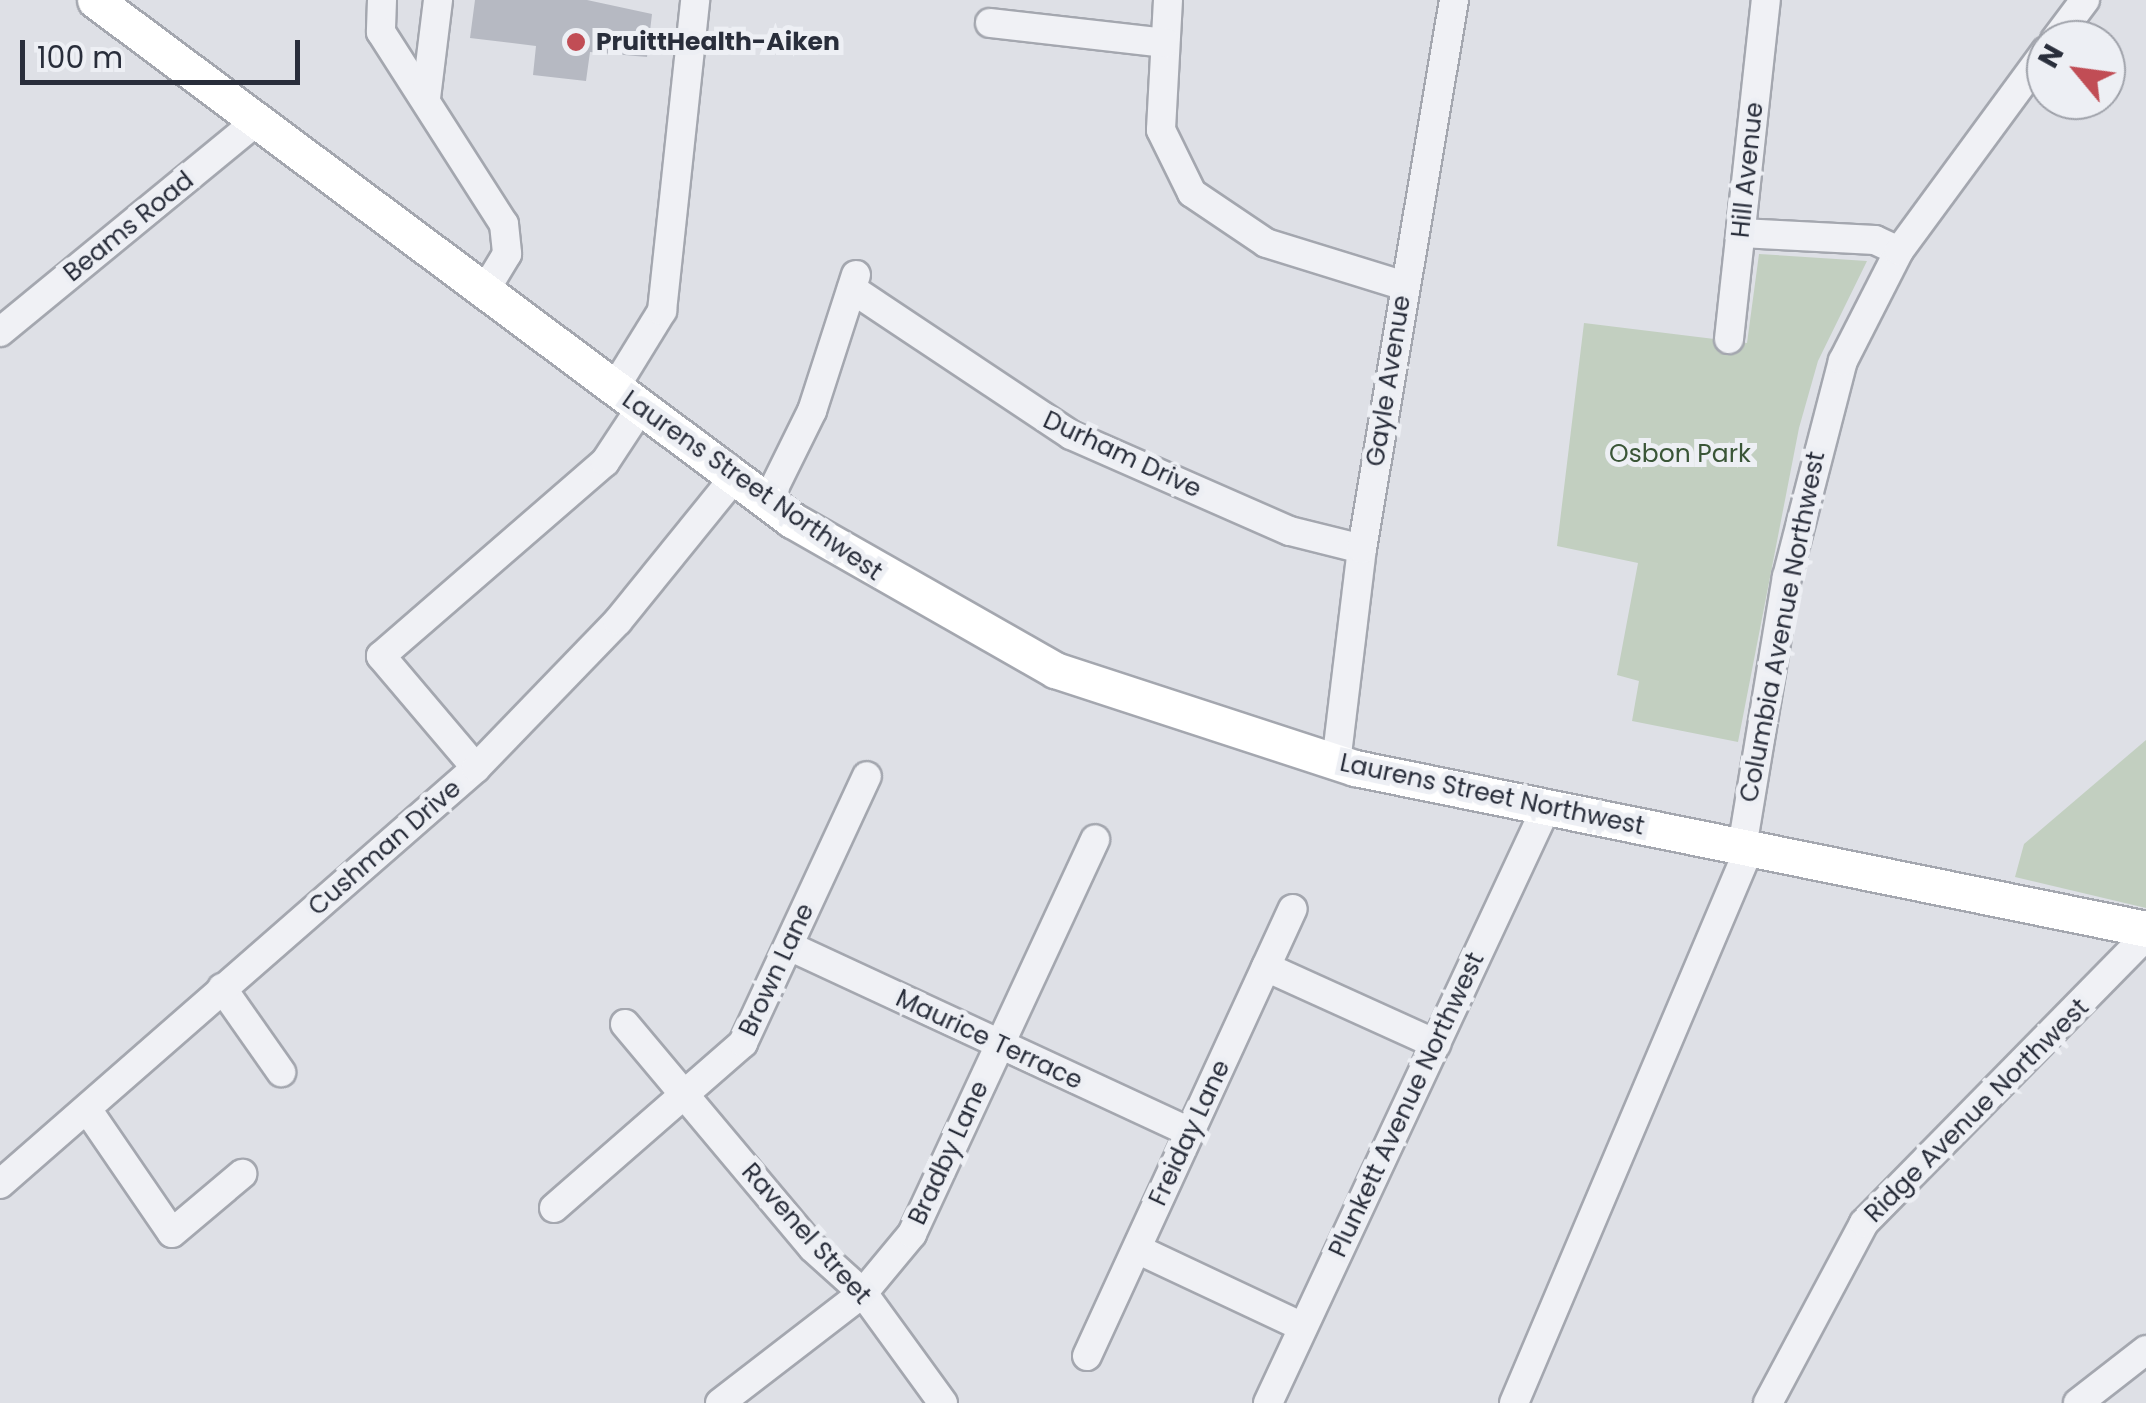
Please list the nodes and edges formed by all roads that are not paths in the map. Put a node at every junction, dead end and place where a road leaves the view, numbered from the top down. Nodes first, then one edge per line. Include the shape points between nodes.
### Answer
1 (95, 0) edge
2 (382, 0) edge
3 (438, 0) edge
4 (695, 0) edge
5 (1168, 0) edge
6 (1454, 0) edge
7 (1766, 0) edge
8 (990, 23) dead end
9 (1165, 44) junction
10 (2026, 79) edge
11 (426, 98) junction
12 (258, 121) junction
13 (1742, 233) junction
14 (1899, 251) junction
15 (1405, 286) junction
16 (484, 292) junction
17 (0, 332) edge
18 (1729, 339) dead end
19 (627, 399) junction
20 (734, 478) junction
21 (768, 502) junction
22 (1362, 549) junction
23 (1336, 763) junction
24 (476, 768) junction
25 (867, 776) dead end
26 (1546, 808) junction
27 (1096, 839) dead end
28 (1746, 848) junction
29 (1293, 909) dead end
30 (2146, 932) edge
31 (789, 946) junction
32 (1266, 968) junction
33 (222, 988) junction
34 (626, 1024) dead end
35 (1000, 1044) junction
36 (1436, 1044) junction
37 (281, 1072) dead end
38 (690, 1096) junction
39 (87, 1109) junction
40 (1190, 1132) junction
41 (242, 1174) dead end
42 (0, 1184) edge
43 (554, 1208) dead end
44 (1137, 1249) junction
45 (863, 1293) junction
46 (1304, 1328) junction
47 (2146, 1350) edge
48 (1087, 1356) dead end
49 (2097, 1397) edge
50 (720, 1403) edge
51 (944, 1403) edge
52 (1268, 1403) edge
53 (1514, 1403) edge
54 (1768, 1403) edge

1 - 12 main road, Laurens Street Northwest
2 - 11 street via 382,32
3 - 11 street
4 - 19 street via 662,311
5 - 9 street
6 - 15 street, Gayle Avenue
7 - 13 street, Hill Avenue
8 - 9 street
9 - 15 street via 1161,130 1192,193 1266,242
10 - 14 street, Columbia Avenue Northwest
11 - 16 street via 504,224 507,254
12 - 16 main road, Laurens Street Northwest
12 - 17 street, Beams Road
13 - 14 street via 1875,240
13 - 18 street, Hill Avenue
14 - 28 street, Columbia Avenue Northwest via 1857,325 1817,442
15 - 22 street, Gayle Avenue
16 - 19 main road, Laurens Street Northwest
19 - 20 main road, Laurens Street Northwest
19 - 24 street via 605,462 381,656
20 - 21 main road, Laurens Street Northwest
20 - 24 street, Cushman Drive via 618,621
21 - 22 street, Durham Drive via 812,411 854,282 1071,435 1290,531
21 - 23 main road, Laurens Street Northwest via 887,581 1055,670
22 - 23 street, Gayle Avenue
23 - 26 main road, Laurens Street Northwest
24 - 33 street, Cushman Drive
25 - 31 street, Brown Lane
26 - 28 main road, Laurens Street Northwest
26 - 36 street, Plunkett Avenue Northwest
27 - 35 street, Bradby Lane
28 - 30 main road, Laurens Street Northwest
28 - 53 street, Columbia Avenue Northwest
29 - 32 street, Freiday Lane
30 - 54 street, Ridge Avenue Northwest via 1864,1223
31 - 35 street, Maurice Terrace
31 - 38 street, Brown Lane via 743,1044
32 - 36 street
32 - 40 street, Freiday Lane
33 - 37 street
33 - 39 street, Cushman Drive
34 - 38 street, Ravenel Street
35 - 40 street, Maurice Terrace
35 - 45 street, Bradby Lane via 924,1214
36 - 46 street, Plunkett Avenue Northwest
38 - 43 street, Brown Lane
38 - 45 street, Ravenel Street via 813,1248
39 - 41 street via 172,1233
39 - 42 street, Cushman Drive
40 - 44 street, Freiday Lane
44 - 46 street
44 - 48 street, Freiday Lane
45 - 50 street, Bradby Lane
45 - 51 street, Ravenel Street
46 - 52 street, Plunkett Avenue Northwest
47 - 49 street

